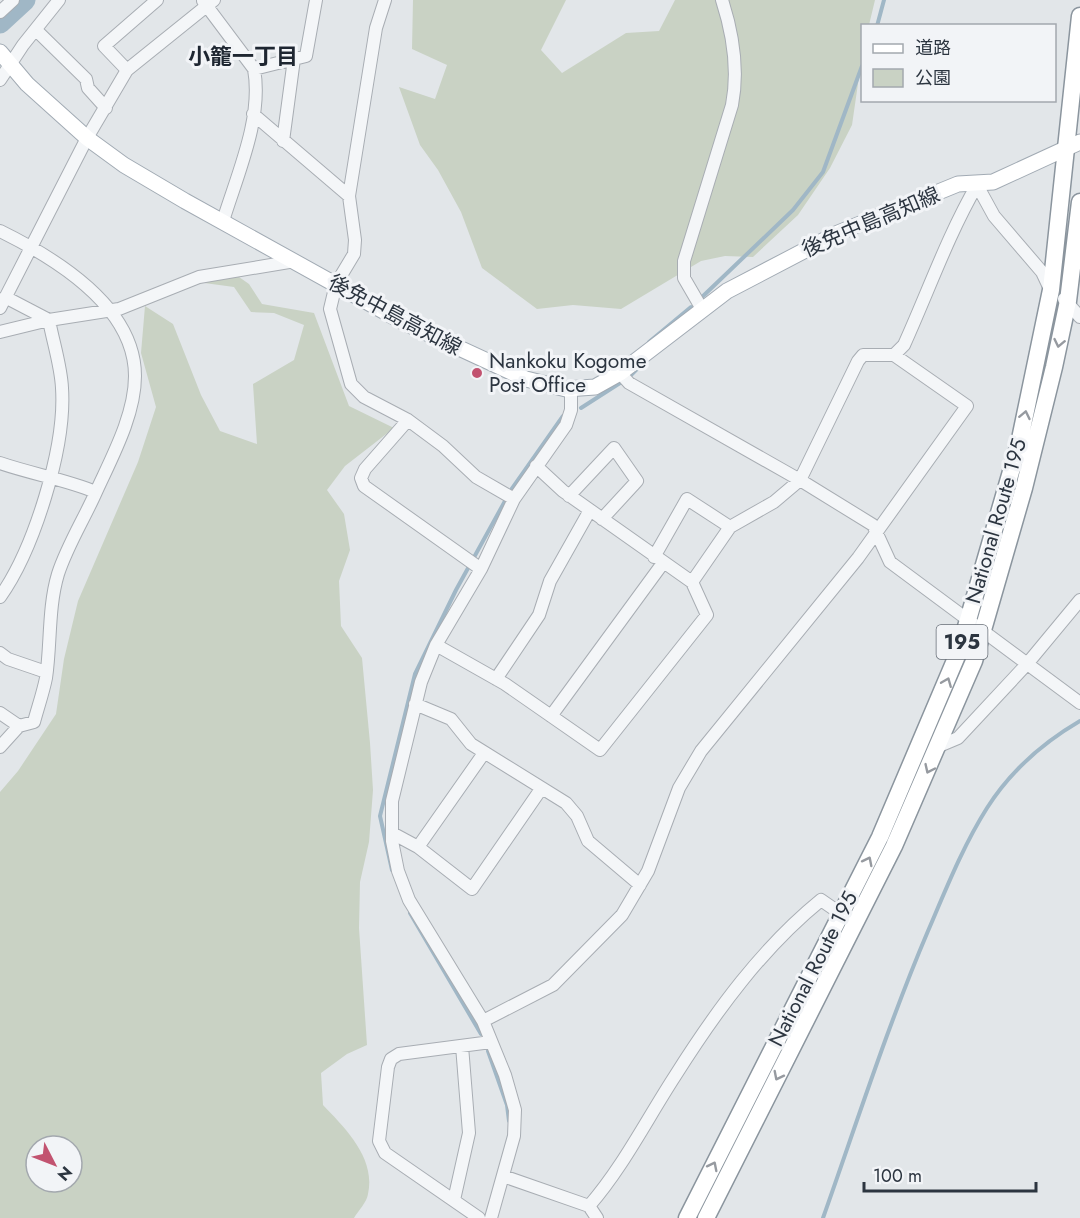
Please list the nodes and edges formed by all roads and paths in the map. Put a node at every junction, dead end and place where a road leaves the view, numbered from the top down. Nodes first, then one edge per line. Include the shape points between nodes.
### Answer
1 (13, 0) edge
2 (60, 0) edge
3 (157, 0) edge
4 (316, 0) edge
5 (385, 0) edge
6 (722, 0) edge
7 (208, 2) edge
8 (0, 12) edge
9 (1080, 16) edge
10 (36, 30) junction
11 (0, 52) edge
12 (294, 59) junction
13 (10, 65) junction
14 (254, 69) junction
15 (127, 70) junction
16 (0, 80) edge
17 (106, 108) junction
18 (253, 114) junction
19 (87, 138) junction
20 (283, 141) junction
21 (1074, 144) edge
22 (978, 185) junction
23 (349, 196) junction
24 (1080, 202) edge
25 (223, 221) junction
26 (0, 231) edge
27 (32, 246) junction
28 (295, 261) junction
29 (336, 284) junction
30 (1051, 290) junction
31 (1068, 301) junction
32 (3, 302) edge
33 (702, 309) junction
34 (108, 311) junction
35 (1080, 317) edge
36 (49, 320) junction
37 (0, 332) edge
38 (894, 355) junction
39 (620, 373) junction
40 (572, 389) junction
41 (408, 420) junction
42 (0, 463) edge
43 (536, 466) junction
44 (51, 478) junction
45 (800, 480) junction
46 (96, 492) junction
47 (569, 496) junction
48 (514, 498) junction
49 (590, 510) junction
50 (602, 519) junction
51 (730, 527) junction
52 (877, 531) junction
53 (658, 560) junction
54 (478, 566) junction
55 (692, 582) junction
56 (0, 597) edge
57 (1080, 600) edge
58 (968, 620) junction
59 (983, 631) junction
60 (436, 645) junction
61 (0, 653) edge
62 (1027, 664) junction
63 (46, 672) junction
64 (496, 679) junction
65 (1080, 703) edge
66 (415, 704) junction
67 (0, 713) edge
68 (551, 716) junction
69 (19, 726) junction
70 (939, 746) junction
71 (0, 747) edge
72 (484, 753) junction
73 (541, 789) junction
74 (392, 833) junction
75 (418, 847) junction
76 (640, 885) junction
77 (841, 914) junction
78 (856, 923) junction
79 (483, 1021) junction
80 (491, 1042) junction
81 (462, 1046) junction
82 (503, 1176) junction
83 (454, 1200) junction
84 (589, 1206) junction
85 (479, 1218) edge
86 (491, 1218) edge
87 (597, 1218) edge
88 (687, 1218) edge
89 (706, 1218) edge

1 - 8 street
2 - 10 street
3 - 15 street via 104,46
4 - 12 street via 306,56
5 - 23 street via 376,28
6 - 33 street via 733,39 737,79 684,261 684,278
7 - 14 street
7 - 15 street
9 - 21 highway, National Route 195 / 195
10 - 13 street
10 - 17 street via 86,79 88,88
11 - 13 main road, 後免中島高知線
12 - 14 street
12 - 20 street
13 - 16 street
13 - 19 main road, 後免中島高知線
14 - 18 street
15 - 17 street
17 - 19 street
18 - 20 street
18 - 25 street
19 - 25 main road, 後免中島高知線 via 134,171
19 - 27 street
20 - 23 street
21 - 22 main road, 後免中島高知線 via 993,182
21 - 30 highway, National Route 195 / 195
22 - 30 street via 994,216 1042,272
22 - 33 main road, 後免中島高知線 via 958,184 838,233 758,274
22 - 38 street via 955,222 904,345
23 - 29 street via 354,254
24 - 31 highway, National Route 195 / 195
25 - 28 main road, 後免中島高知線
26 - 27 street
27 - 32 street
27 - 34 street via 73,273
28 - 29 main road, 後免中島高知線
28 - 34 street via 199,277
29 - 40 main road, 後免中島高知線 via 472,356 526,379
29 - 41 street via 330,309 351,384 364,396
30 - 31 street
58 -> 30 highway, National Route 195 / 195 via 1019,444
31 - 35 street
31 -> 59 highway, National Route 195 / 195 via 1024,488
32 - 36 street
33 - 39 main road, 後免中島高知線
34 - 36 street
34 - 46 street via 132,348 135,378 128,414
36 - 37 street
36 - 44 street via 62,387
38 - 45 street via 863,355 858,361
38 - 52 street via 967,406
39 - 40 main road, 後免中島高知線 via 595,387
39 - 45 street via 629,383
40 - 43 street via 569,419
41 - 48 street via 476,477
41 - 54 street via 365,469 364,486
42 - 44 street
43 - 47 street
43 - 48 street
44 - 46 street
44 - 56 street via 19,563
45 - 51 street via 774,502
45 - 52 street
46 - 63 street via 57,576
47 - 49 street
47 - 50 street via 614,448 637,481
48 - 54 street
49 - 50 street
49 - 64 street via 553,575 539,615
50 - 53 street
51 - 53 street via 687,499
51 - 55 street
52 - 58 street via 890,562
52 - 76 street via 701,751 679,788
53 - 55 street
53 - 68 street
54 - 60 street
55 - 68 street via 707,615 600,750
57 - 62 street
58 - 59 street
77 -> 58 highway, National Route 195 / 195 via 925,736
59 - 62 street
59 - 70 highway, National Route 195 / 195
60 - 64 street
60 - 66 street
61 - 63 street
62 - 65 street
62 - 70 street via 958,738
63 - 69 street via 34,722
64 - 68 street
66 - 72 street via 451,719 467,741
66 - 74 street via 393,790
67 - 69 street
69 - 71 street
70 -> 78 highway, National Route 195 / 195
72 - 73 street
72 - 75 street
73 - 75 street via 472,889
73 - 76 street via 570,807 588,841
74 - 75 street
74 - 79 street via 398,871 409,900
76 - 79 street via 622,915 561,977
77 - 78 street
77 - 84 street via 821,900 755,963
88 -> 77 highway, National Route 195 / 195
78 -> 89 highway, National Route 195 / 195
79 - 80 street
80 - 81 street
80 - 82 street via 515,1110 514,1136
81 - 83 street via 469,1133
81 - 83 street via 399,1054 391,1059 379,1141 385,1153
82 - 84 street
82 - 86 street
83 - 85 street
84 - 87 street

